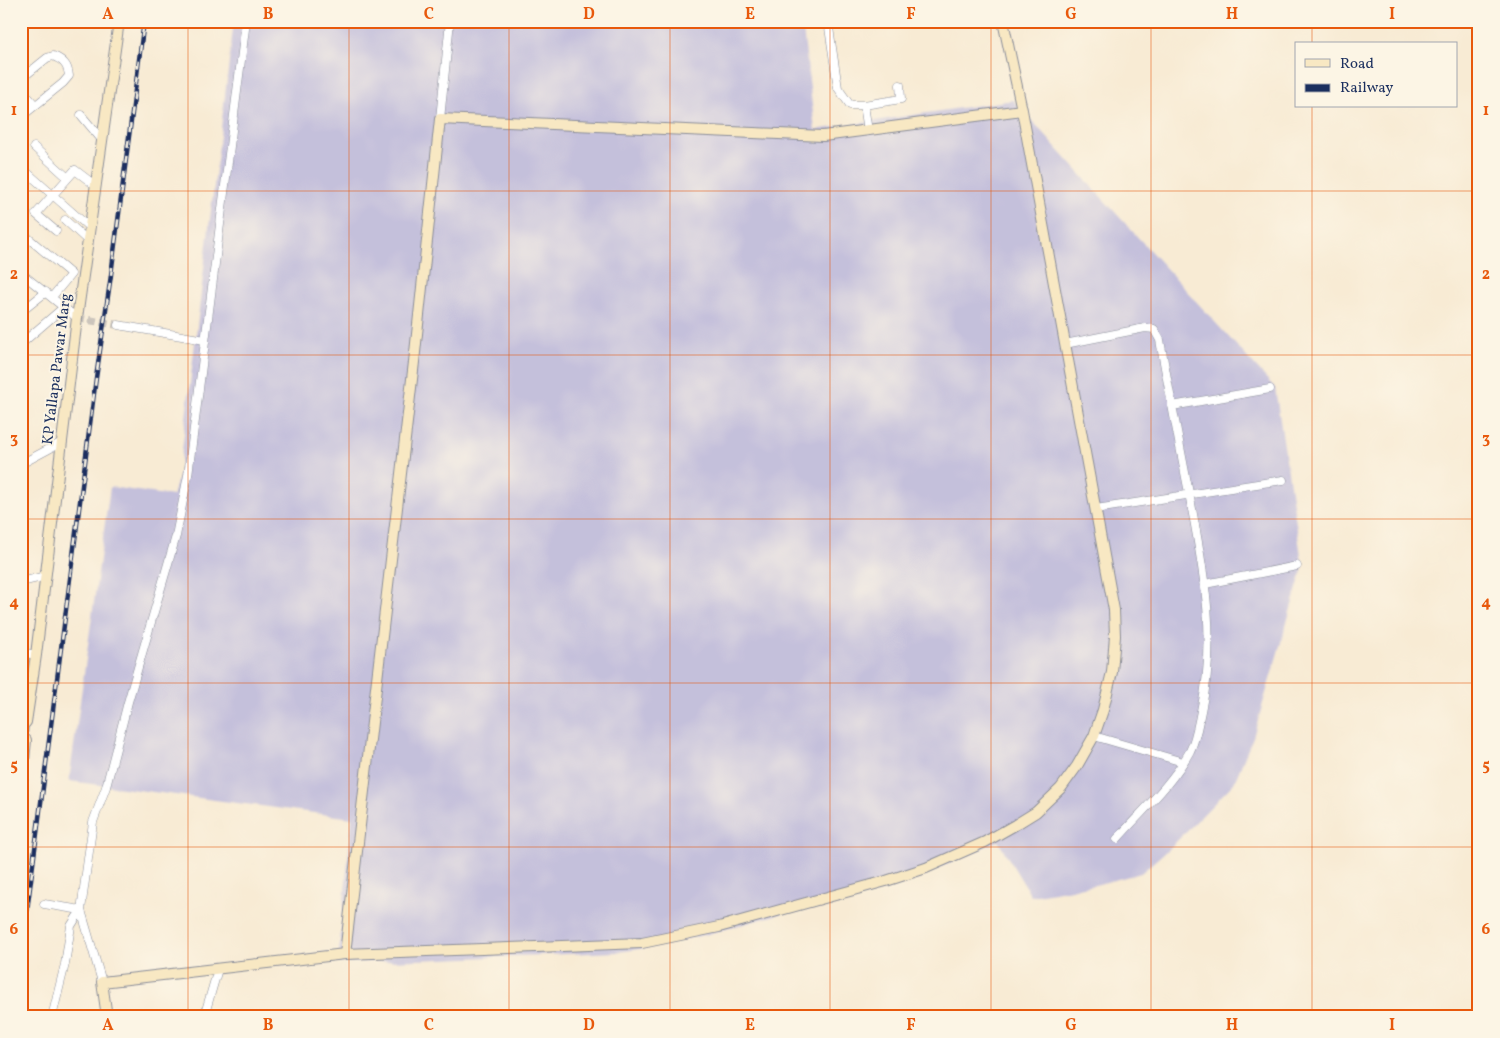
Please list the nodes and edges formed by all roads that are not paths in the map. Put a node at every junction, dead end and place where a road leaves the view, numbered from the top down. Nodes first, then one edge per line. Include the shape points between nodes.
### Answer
1 (246, 21) edge
2 (450, 21) edge
3 (828, 21) edge
4 (1003, 21) edge
5 (116, 23) edge
6 (21, 79) edge
7 (900, 85) dead end
8 (21, 89) edge
9 (35, 105) junction
10 (864, 106) junction
11 (1022, 110) junction
12 (81, 115) dead end
13 (21, 117) edge
14 (440, 119) junction
15 (868, 130) junction
16 (102, 140) junction
17 (34, 147) dead end
18 (21, 167) edge
19 (68, 178) junction
20 (96, 186) junction
21 (53, 195) junction
22 (65, 220) dead end
23 (90, 228) junction
24 (56, 231) dead end
25 (21, 232) edge
26 (88, 242) junction
27 (21, 273) edge
28 (46, 292) junction
29 (52, 298) junction
30 (64, 306) junction
31 (21, 312) edge
32 (77, 318) junction
33 (118, 325) tunnel mouth
34 (205, 340) junction
35 (21, 344) edge
36 (1066, 344) junction
37 (1270, 389) dead end
38 (1172, 406) junction
39 (62, 442) junction
40 (21, 464) edge
41 (1283, 480) dead end
42 (1189, 494) junction
43 (1096, 509) junction
44 (1297, 566) dead end
45 (46, 576) junction
46 (21, 582) edge
47 (1205, 584) junction
48 (21, 652) edge
49 (36, 656) junction
50 (21, 681) edge
51 (32, 682) junction
52 (24, 725) edge
53 (1094, 736) junction
54 (22, 753) edge
55 (1183, 762) junction
56 (21, 792) edge
57 (1117, 839) dead end
58 (44, 904) dead end
59 (81, 910) junction
60 (345, 954) junction
61 (218, 969) junction
62 (102, 982) junction
63 (52, 1017) edge
64 (108, 1017) edge
65 (204, 1017) edge

1 - 34 street
2 - 14 street
3 - 10 street via 838,88 850,105
4 - 11 street
5 - 16 street, KP Yallapa Pawar Marg
6 - 9 street via 53,56 62,59 68,68 69,76
7 - 10 street via 900,100
8 - 9 street
9 - 13 street
10 - 15 street
11 - 15 street
11 - 36 street
12 - 16 street
14 - 15 street via 823,136
14 - 60 street
16 - 20 street, KP Yallapa Pawar Marg
17 - 19 street
18 - 21 street
19 - 20 street via 75,170
19 - 21 street
20 - 23 street, KP Yallapa Pawar Marg
21 - 23 street
21 - 24 street via 36,214
22 - 26 street
23 - 26 street, KP Yallapa Pawar Marg
25 - 29 street via 70,274
26 - 32 street, KP Yallapa Pawar Marg
27 - 28 street
28 - 29 street
28 - 31 street
29 - 30 street
30 - 32 street
30 - 35 street
32 - 39 street, KP Yallapa Pawar Marg
33 - 34 street
34 - 59 street via 188,475 176,536 106,787 93,822
36 - 38 street via 1154,329 1160,340
36 - 43 street
37 - 38 street
38 - 42 street
39 - 40 street
39 - 45 street, KP Yallapa Pawar Marg
41 - 42 street
42 - 43 street
42 - 47 street
43 - 53 street via 1114,610 1115,636 1112,672
44 - 47 street
45 - 46 street
45 - 49 street, KP Yallapa Pawar Marg
47 - 55 street via 1210,630 1204,699 1191,751
48 - 49 street
49 - 51 street, KP Yallapa Pawar Marg
50 - 51 street
51 - 52 street, KP Yallapa Pawar Marg
52 - 54 street, KP Yallapa Pawar Marg via 28,727
53 - 55 street
53 - 60 street via 1061,788 1036,812 985,842 926,868 886,881 719,927 642,943
54 - 56 street, KP Yallapa Pawar Marg
55 - 57 street
58 - 59 street
59 - 62 street
59 - 63 street via 71,926
60 - 61 street
61 - 62 street
61 - 65 street
62 - 64 street

